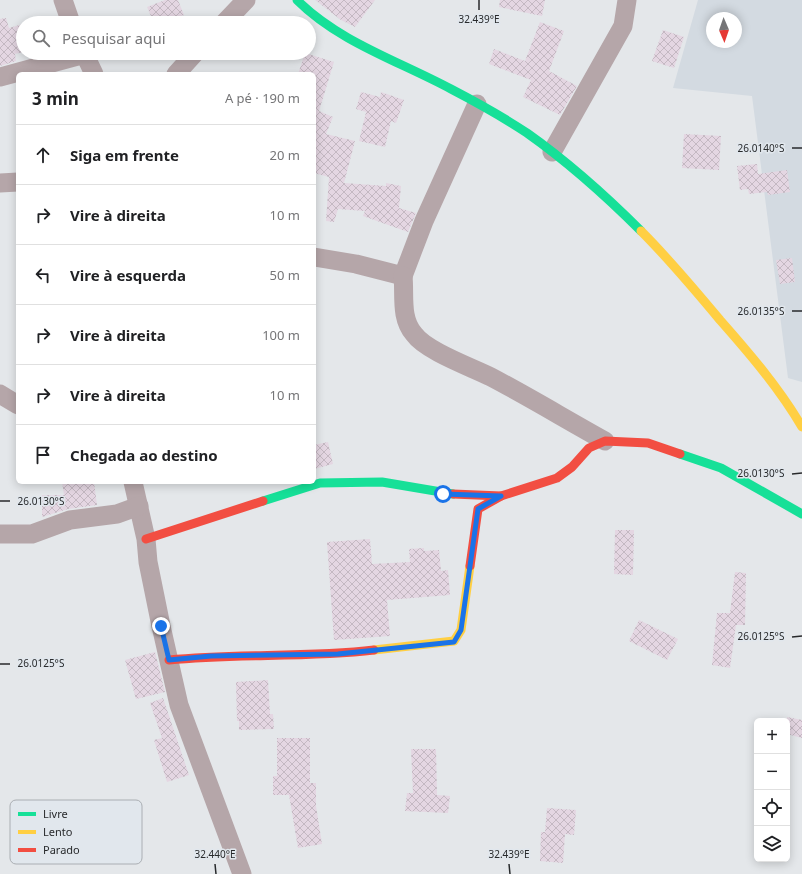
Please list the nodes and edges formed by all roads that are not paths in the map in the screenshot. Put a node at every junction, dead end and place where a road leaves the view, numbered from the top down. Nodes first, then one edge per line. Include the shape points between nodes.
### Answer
1 (63, 0) edge
2 (246, 0) edge
3 (298, 0) edge
4 (627, 0) edge
5 (69, 16) edge
6 (231, 16) edge
7 (314, 16) edge
8 (316, 18) edge
9 (60, 60) edge
10 (88, 60) edge
11 (189, 60) edge
12 (16, 72) edge
13 (18, 72) edge
14 (93, 72) edge
15 (178, 72) edge
16 (0, 77) edge
17 (478, 104) junction
18 (552, 152) junction
19 (16, 182) edge
20 (0, 183) edge
21 (316, 257) edge
22 (403, 276) junction
23 (0, 394) edge
24 (16, 404) edge
25 (802, 427) edge
26 (605, 441) junction
27 (134, 484) edge
28 (501, 496) junction
29 (139, 506) junction
30 (802, 514) edge
31 (0, 534) edge
32 (146, 539) junction
33 (169, 660) junction
34 (242, 874) edge

1 - 5 street
2 - 6 street
3 - 7 street
4 - 18 street via 623,26
8 - 17 street via 335,31
9 - 13 street
10 - 14 street
11 - 15 street
12 - 16 street
17 - 18 street via 525,132
17 - 22 street via 424,221
18 - 25 street via 616,206 662,252 749,354 788,403
19 - 20 street
21 - 22 street
22 - 26 street via 404,310 414,335 429,346
23 - 24 street
26 - 28 street via 589,448 572,467 557,478
26 - 30 street via 648,443 721,468
27 - 29 street
28 - 32 street via 443,494 382,482 320,483
28 - 33 street via 478,509 461,630 454,642 338,654 211,656
29 - 31 street via 116,514 70,520 32,534
29 - 32 street
32 - 33 street via 148,562
33 - 34 street via 179,705

